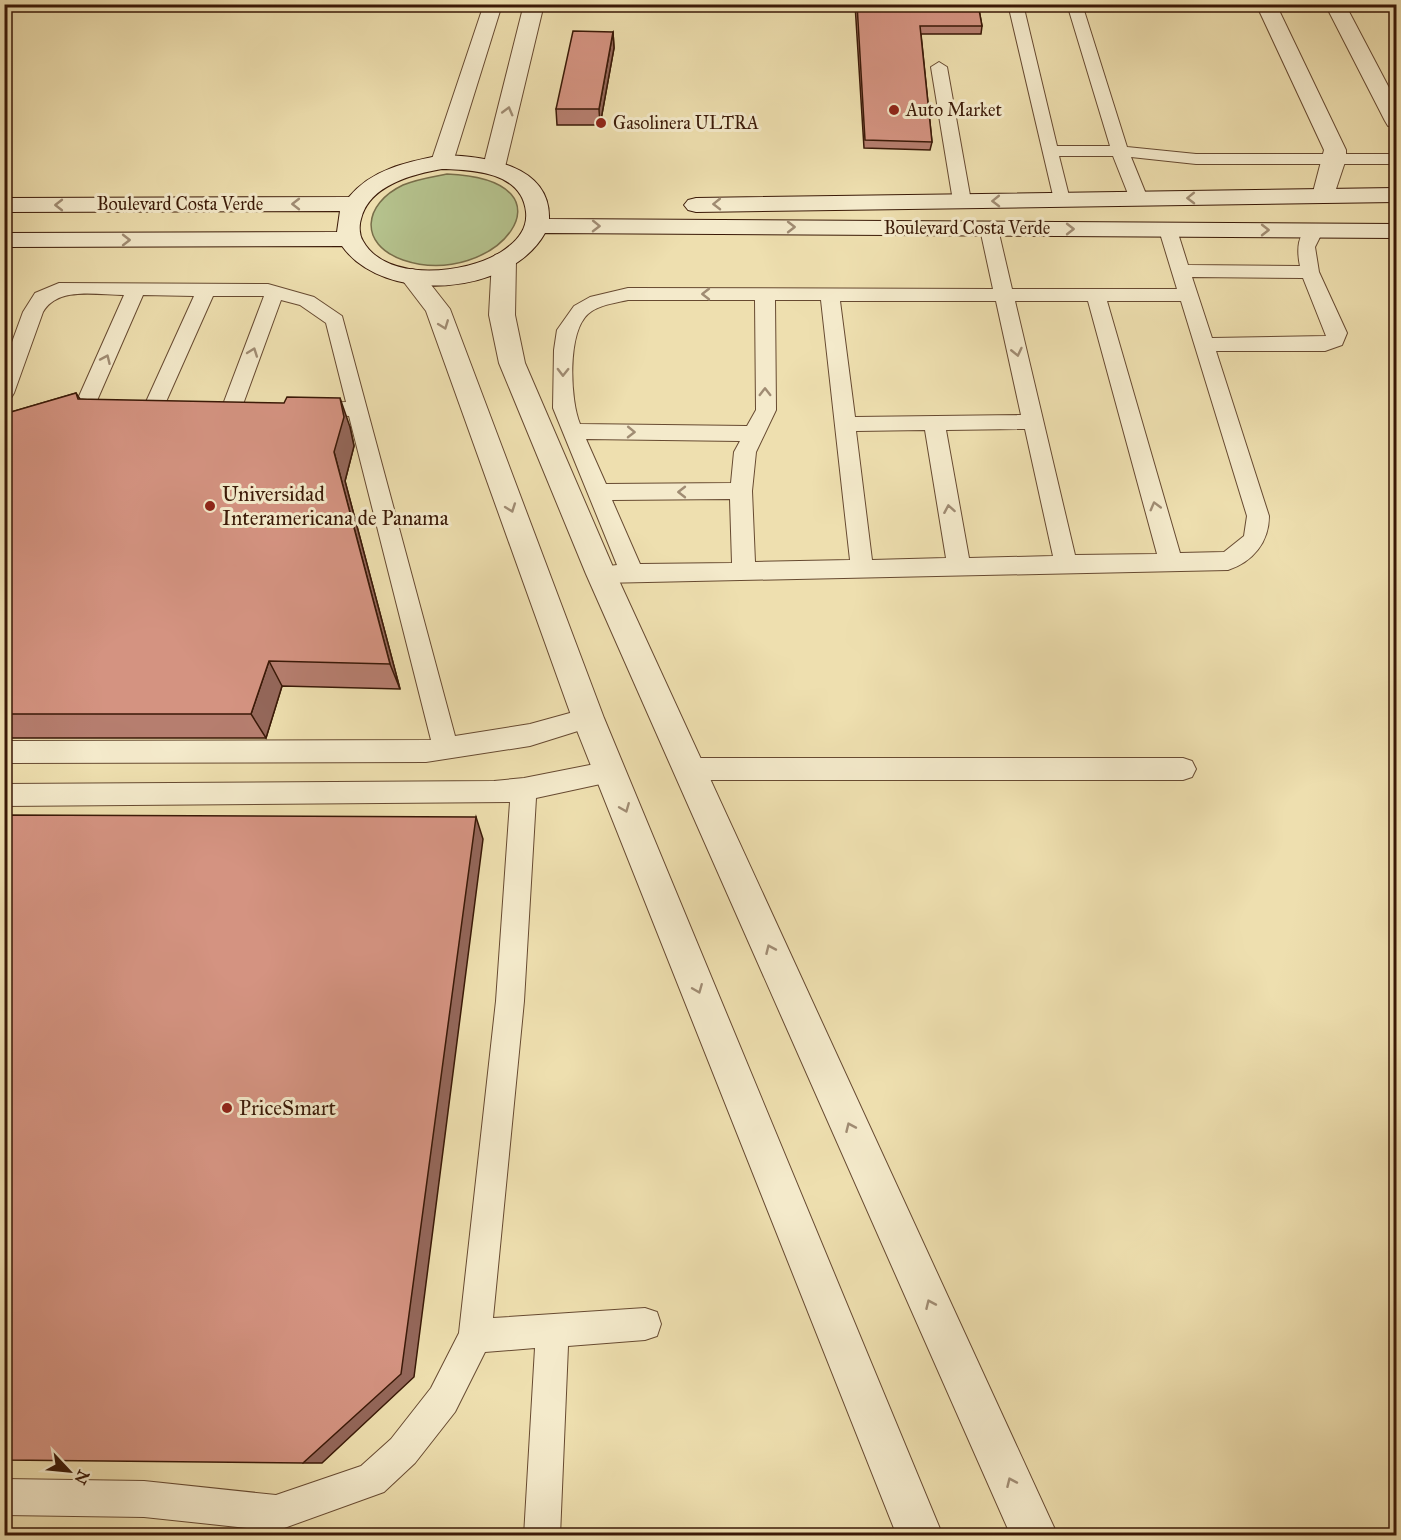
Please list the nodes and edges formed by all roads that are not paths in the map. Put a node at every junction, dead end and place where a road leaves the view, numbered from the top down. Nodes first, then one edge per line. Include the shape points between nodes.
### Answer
1 (495, 4) edge
2 (534, 4) edge
3 (1015, 4) edge
4 (1074, 4) edge
5 (1266, 4) edge
6 (1335, 4) edge
7 (939, 67) dead end
8 (1396, 120) edge
9 (1050, 151) junction
10 (1120, 151) junction
11 (1335, 159) junction
12 (1396, 159) edge
13 (442, 162) junction
14 (494, 167) junction
15 (1396, 195) edge
16 (1324, 196) junction
17 (1139, 199) junction
18 (1061, 200) junction
19 (962, 201) junction
20 (355, 204) junction
21 (4, 205) edge
22 (538, 216) junction
23 (989, 229) junction
24 (1168, 230) junction
25 (1314, 231) junction
26 (1396, 231) edge
27 (349, 239) junction
28 (4, 240) edge
29 (504, 260) junction
30 (1182, 272) junction
31 (1310, 272) junction
32 (412, 277) junction
33 (136, 290) junction
34 (206, 290) junction
35 (275, 291) junction
36 (765, 294) junction
37 (830, 294) junction
38 (1005, 295) junction
39 (1096, 295) junction
40 (1189, 295) junction
41 (1204, 345) junction
42 (4, 393) edge
43 (155, 405) edge
44 (255, 407) edge
45 (289, 408) edge
46 (358, 409) junction
47 (82, 414) edge
48 (1033, 422) junction
49 (934, 423) junction
50 (845, 424) junction
51 (572, 431) junction
52 (754, 434) junction
53 (741, 491) junction
54 (599, 492) junction
55 (1171, 563) junction
56 (1066, 564) junction
57 (959, 567) junction
58 (862, 568) junction
59 (744, 571) junction
60 (617, 574) junction
61 (588, 718) junction
62 (446, 748) junction
63 (4, 752) edge
64 (688, 769) junction
65 (1183, 769) dead end
66 (610, 772) junction
67 (524, 789) junction
68 (4, 795) edge
69 (645, 1324) dead end
70 (552, 1331) junction
71 (475, 1336) junction
72 (4, 1497) edge
73 (274, 1524) edge
74 (542, 1536) edge
75 (920, 1536) edge
76 (1035, 1536) edge

1 - 13 street
14 -> 2 street
3 - 9 lane
4 - 10 lane
5 - 11 street via 1331,140
6 - 8 street
7 - 19 lane
9 - 10 lane
9 - 18 lane
10 - 11 lane via 1196,159
10 - 17 lane
11 - 12 lane
11 - 16 street
13 - 14 street
13 - 20 street via 390,176
14 - 22 street via 516,177 531,190
15 - 16 street, Boulevard Costa Verde
16 -> 17 street, Boulevard Costa Verde
17 - 18 street, Boulevard Costa Verde
18 -> 19 street, Boulevard Costa Verde
19 -> 22 street, Boulevard Costa Verde
20 -> 21 street, Boulevard Costa Verde
20 - 27 street via 348,221
22 -> 23 street, Boulevard Costa Verde
22 - 29 street via 525,244
23 -> 24 street, Boulevard Costa Verde
23 - 38 lane
24 -> 25 street, Boulevard Costa Verde
24 - 30 lane
25 - 26 street, Boulevard Costa Verde
25 - 31 lane via 1306,247
28 -> 27 street, Boulevard Costa Verde
27 - 32 street via 371,264
29 - 32 street via 476,272 444,278
29 - 60 street via 502,315 512,363
30 - 31 lane
30 - 40 lane
31 - 41 lane via 1337,333 1335,340 1325,344
32 -> 61 street via 438,309
33 - 34 lane
33 - 42 lane via 59,289 42,297
47 -> 33 lane
34 - 35 lane
34 - 43 lane
44 -> 35 lane via 221,407
35 - 46 lane via 307,301 335,320
36 - 37 lane
36 -> 51 lane via 628,294 597,301 581,310 567,330 564,350 562,408
52 -> 36 lane via 766,410
37 - 38 lane
37 - 50 lane
38 - 39 lane
38 -> 48 lane
39 - 40 lane
55 -> 39 lane
40 - 41 lane
41 - 55 lane via 1258,516 1259,530 1243,553 1228,561
45 - 46 lane
46 - 62 lane
48 - 49 lane
48 - 56 lane
49 - 50 lane
57 -> 49 lane
50 - 58 lane
51 -> 52 lane
51 - 54 lane
52 - 53 lane via 745,452
53 -> 54 lane
53 - 59 lane
54 - 60 lane
55 - 56 lane
56 - 57 lane
57 - 58 lane
58 - 59 lane
59 - 60 lane
60 - 64 street
61 - 62 lane via 530,735
61 - 66 street
62 - 63 lane
64 - 65 lane
76 -> 64 street
66 - 67 lane
66 -> 75 street
67 - 68 lane
67 - 71 lane via 510,1001
69 - 70 lane
70 - 71 lane
70 - 74 lane
71 - 73 lane via 443,1400 403,1451 372,1479
72 - 73 lane via 144,1499

